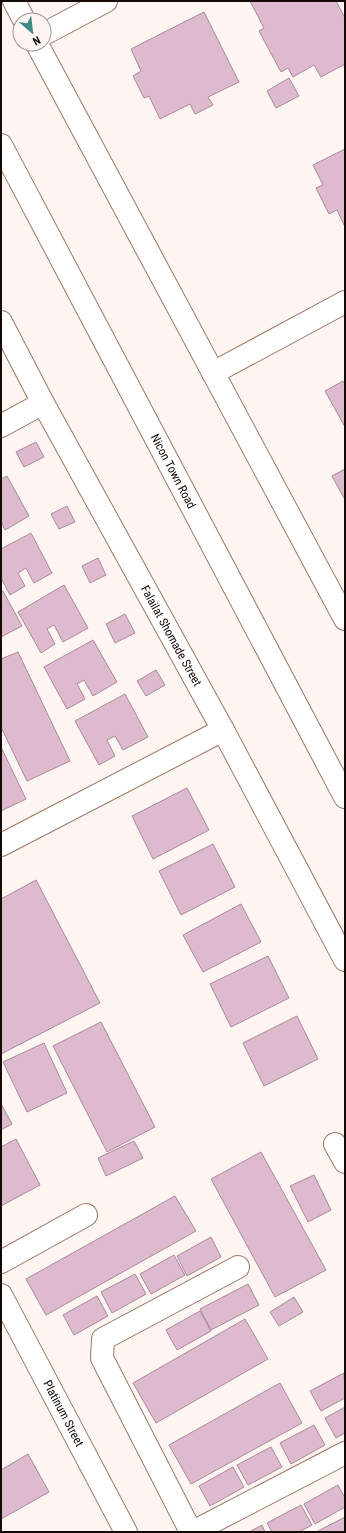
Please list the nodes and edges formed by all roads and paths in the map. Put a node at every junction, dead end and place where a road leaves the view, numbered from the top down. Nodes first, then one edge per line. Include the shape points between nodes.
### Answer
1 (14, 1) edge
2 (106, 1) edge
3 (20, 12) edge
4 (52, 30) edge
5 (41, 52) edge
6 (1, 145) edge
7 (345, 302) edge
8 (1, 322) edge
9 (213, 373) junction
10 (43, 403) junction
11 (1, 426) edge
12 (345, 619) edge
13 (223, 730) junction
14 (345, 797) edge
15 (1, 845) edge
16 (345, 960) edge
17 (86, 1215) dead end
18 (1, 1262) edge
19 (238, 1267) dead end
20 (1, 1295) edge
21 (345, 1453) edge
22 (126, 1532) edge
23 (192, 1532) edge

1 - 3 street
2 - 4 street
5 - 9 street
6 - 14 street, Nicon Town Road
7 - 9 street
8 - 10 street, Falailat Shomade Street
9 - 12 street
10 - 11 street
10 - 13 street, Falailat Shomade Street
13 - 15 street
13 - 16 street, Falailat Shomade Street
17 - 18 street
19 - 23 street via 103,1339 102,1358
20 - 22 street, Platinum Street
21 - 23 street

